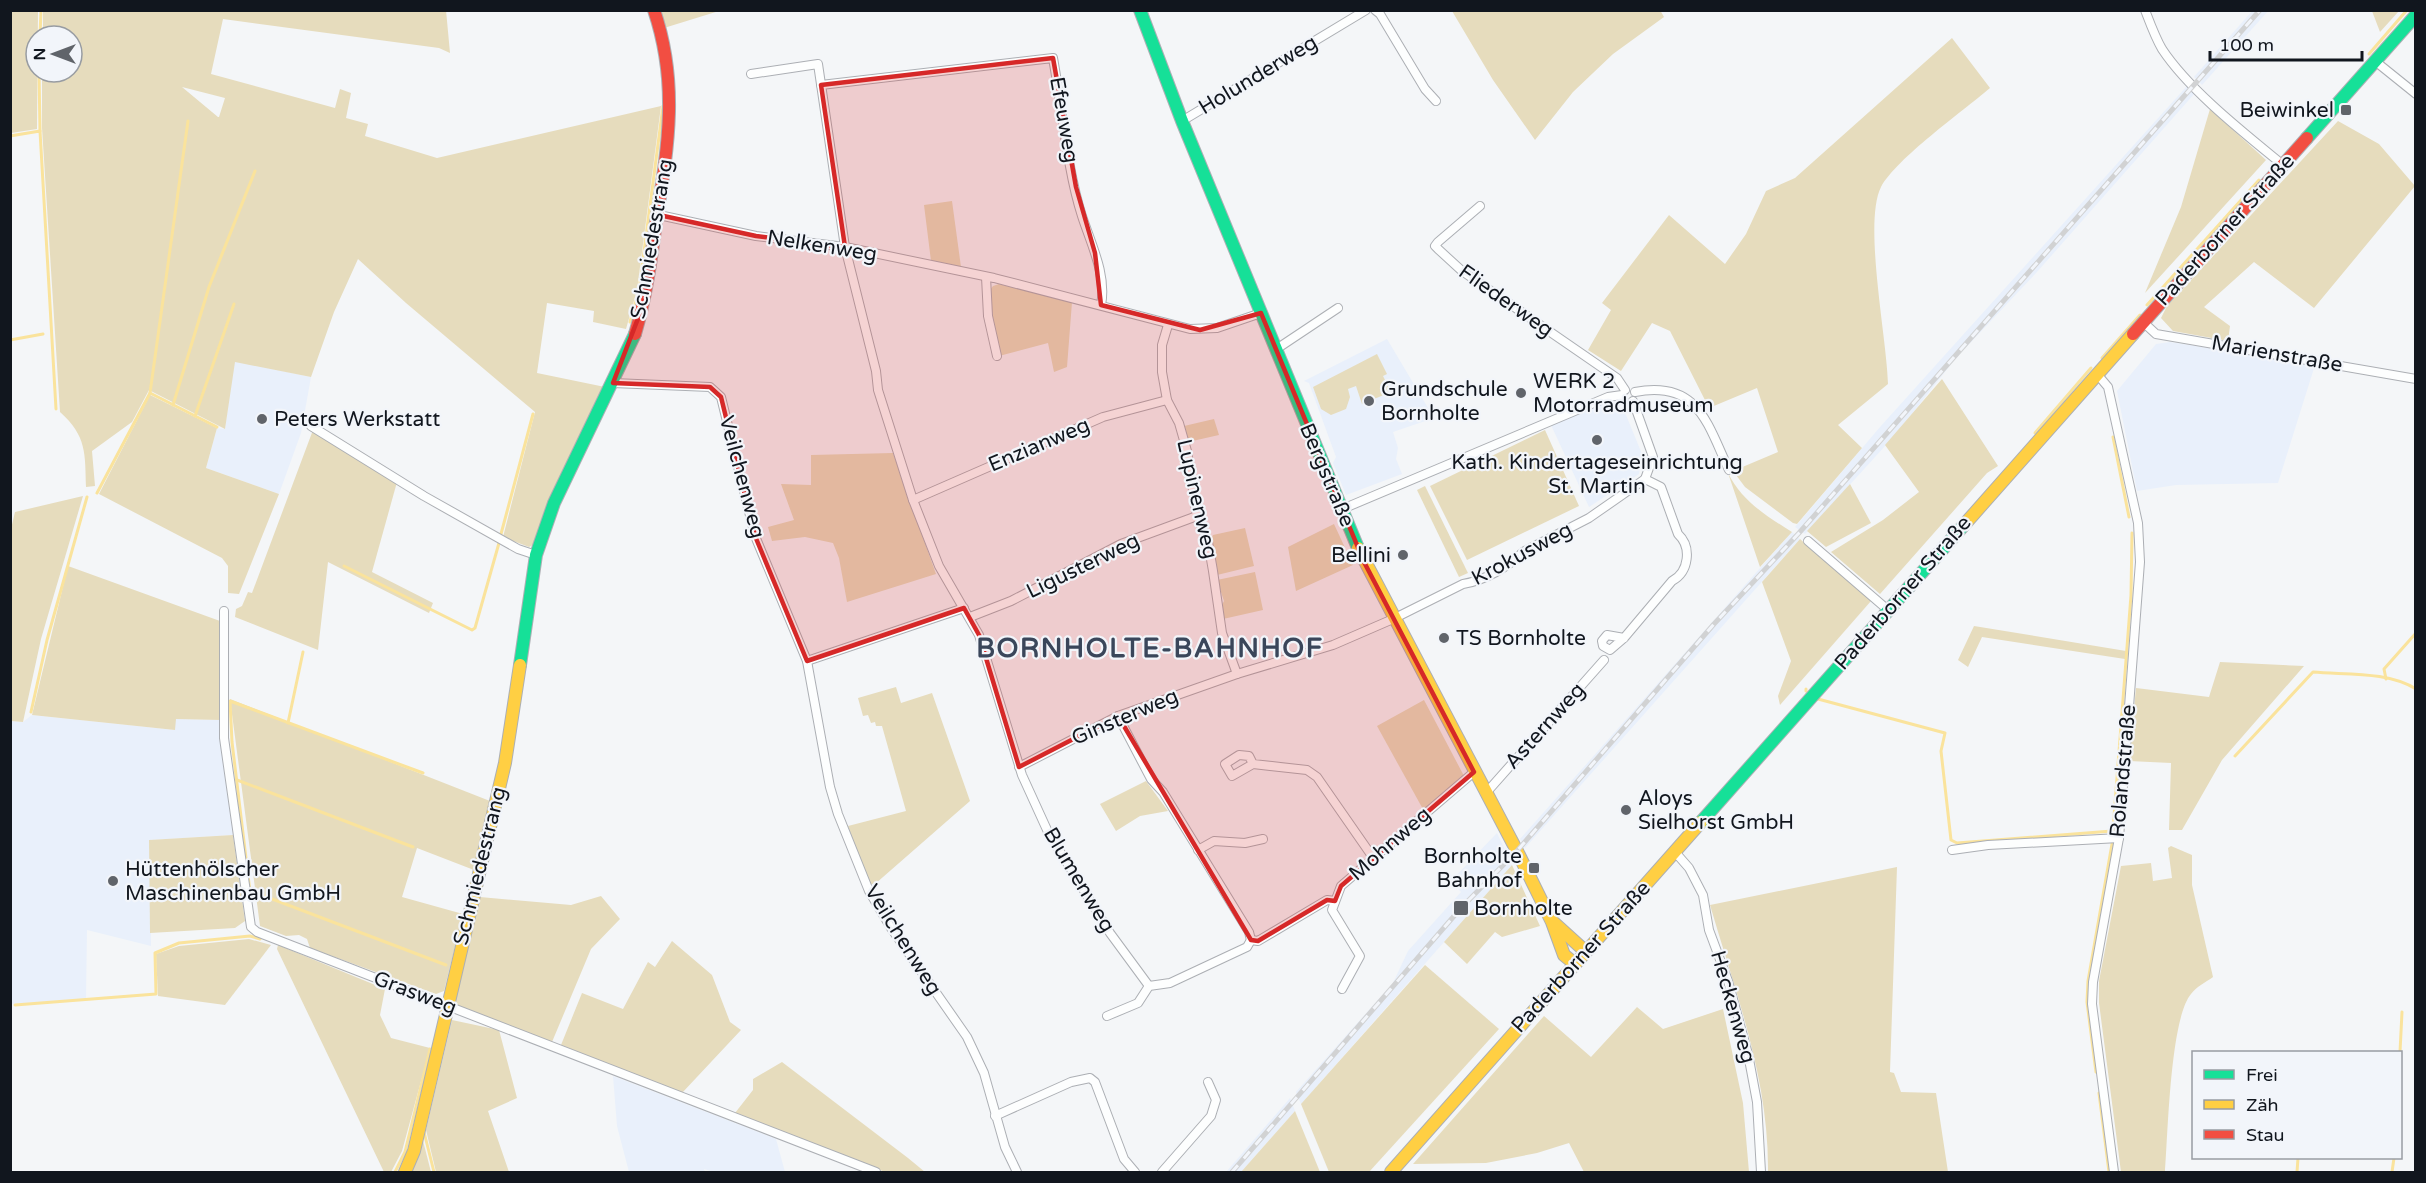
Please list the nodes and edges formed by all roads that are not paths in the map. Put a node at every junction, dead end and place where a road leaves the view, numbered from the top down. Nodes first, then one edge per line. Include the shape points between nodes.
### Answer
1 (654, 10) edge
2 (1140, 10) edge
3 (1366, 10) edge
4 (1375, 10) edge
5 (2145, 10) edge
6 (2415, 15) edge
7 (2375, 61) junction
8 (752, 74) dead end
9 (821, 85) junction
10 (2415, 94) edge
11 (1436, 101) dead end
12 (1182, 121) junction
13 (2283, 165) junction
14 (1480, 206) dead end
15 (659, 215) junction
16 (845, 247) junction
17 (986, 277) junction
18 (1101, 305) junction
19 (1338, 308) dead end
20 (1261, 313) junction
21 (2143, 322) junction
22 (1168, 325) junction
23 (1275, 350) junction
24 (997, 356) dead end
25 (2097, 374) junction
26 (2415, 379) edge
27 (613, 384) junction
28 (1623, 392) junction
29 (1634, 396) junction
30 (1167, 400) junction
31 (310, 426) dead end
32 (1729, 470) dead end
33 (1645, 479) junction
34 (913, 500) junction
35 (1340, 510) junction
36 (1197, 516) junction
37 (1808, 541) dead end
38 (536, 555) junction
39 (964, 608) junction
40 (1888, 610) junction
41 (224, 611) dead end
42 (970, 617) junction
43 (1393, 619) junction
44 (1624, 638) dead end
45 (1604, 660) dead end
46 (807, 662) junction
47 (1237, 674) junction
48 (1118, 716) junction
49 (1253, 764) dead end
50 (1019, 767) junction
51 (1474, 772) junction
52 (1485, 793) junction
53 (2119, 838) junction
54 (1263, 839) dead end
55 (1198, 850) junction
56 (1952, 850) dead end
57 (1675, 852) junction
58 (1374, 859) junction
59 (1335, 901) junction
60 (1552, 922) junction
61 (1251, 940) junction
62 (1585, 951) junction
63 (1575, 964) junction
64 (1149, 986) junction
65 (1342, 989) dead end
66 (447, 1006) junction
67 (1107, 1016) dead end
68 (1208, 1082) dead end
69 (995, 1116) junction
70 (405, 1173) edge
71 (876, 1173) edge
72 (1017, 1173) edge
73 (1136, 1173) edge
74 (1162, 1173) edge
75 (1390, 1173) edge
76 (1761, 1173) edge
77 (2114, 1173) edge

1 - 15 street, Schmiedestrang via 663,38 671,98
2 - 12 street, Bergstraße
3 - 12 street, Holunderweg
4 - 11 street
5 - 13 street via 2160,46 2193,86
6 - 7 street, Paderborner Straße
7 - 10 street
7 - 13 street, Paderborner Straße
8 - 9 street via 818,64
9 - 16 street
9 - 18 street, Efeuweg via 1053,58 1082,217 1095,253
12 - 20 street, Bergstraße
13 - 21 street, Paderborner Straße
14 - 28 street, Fliederweg via 1435,246 1462,271 1617,378
15 - 16 street, Nelkenweg via 756,236
15 - 27 street, Schmiedestrang via 644,303
16 - 17 street, Nelkenweg
16 - 34 street via 878,390
17 - 18 street, Nelkenweg
17 - 24 street via 988,316
18 - 22 street, Nelkenweg
19 - 23 street
20 - 22 street, Nelkenweg via 1200,330
20 - 23 street, Bergstraße
21 - 25 street, Paderborner Straße
21 - 26 street, Marienstraße via 2156,334
22 - 30 street, Lupinenweg via 1162,345
23 - 35 street, Bergstraße
25 - 40 street, Paderborner Straße
25 - 53 street, Rolandstraße via 2108,387 2138,523 2140,562
27 - 38 street, Schmiedestrang via 554,503
27 - 46 street, Veilchenweg via 710,387 721,397 755,536
28 - 29 street
28 - 29 street via 1625,402
28 - 35 street
29 - 32 street via 1665,390 1694,403 1703,413
29 - 33 street via 1653,457
30 - 34 street, Enzianweg via 1102,417
30 - 36 street, Lupinenweg via 1187,451
31 - 38 street via 424,496
33 - 43 street, Krokusweg via 1588,518 1523,552 1516,560
33 - 44 street via 1661,488 1677,534 1683,539 1687,560 1679,578 1672,581
34 - 39 street via 939,566
35 - 43 street, Bergstraße
36 - 42 street, Ligusterweg via 1121,544 1011,601
36 - 47 street, Lupinenweg via 1208,542 1222,633
37 - 40 street
38 - 66 street, Schmiedestrang via 505,763
39 - 42 street
39 - 46 street
40 - 57 street, Paderborner Straße
41 - 66 street, Grasweg via 224,738 251,927
42 - 50 street
43 - 47 street, Ginsterweg via 1333,645
43 - 51 street, Bergstraße
45 - 52 street, Asternweg
46 - 69 street, Veilchenweg via 830,788 869,891 968,1037 984,1073
47 - 48 street, Ginsterweg
48 - 50 street, Ginsterweg
48 - 55 street via 1151,779
49 - 58 street via 1301,768 1317,777
50 - 64 street, Blumenweg via 1048,832 1110,933
51 - 52 street, Bergstraße
51 - 58 street, Mohnweg
52 - 60 street, Bergstraße
53 - 56 street
53 - 77 street, Rolandstraße via 2092,982
54 - 55 street via 1245,843 1214,841
55 - 61 street
57 - 62 street, Paderborner Straße
57 - 76 street, Heckenweg via 1689,868 1703,895 1709,930 1749,1054 1757,1102
58 - 59 street, Mohnweg via 1341,886
59 - 61 street via 1327,900 1258,941
59 - 65 street, Mohnweg via 1332,910 1360,956
60 - 62 street, Bergstraße
60 - 63 street, Bergstraße via 1564,955
61 - 64 street via 1247,947 1170,983
62 - 63 street, Paderborner Straße
63 - 75 street, Paderborner Straße
64 - 67 street via 1138,1003
66 - 70 street, Schmiedestrang via 414,1151
66 - 71 street, Grasweg
68 - 74 street via 1216,1100 1211,1116
69 - 72 street, Veilchenweg
69 - 73 street via 1071,1082 1090,1078 1095,1082 1124,1159

